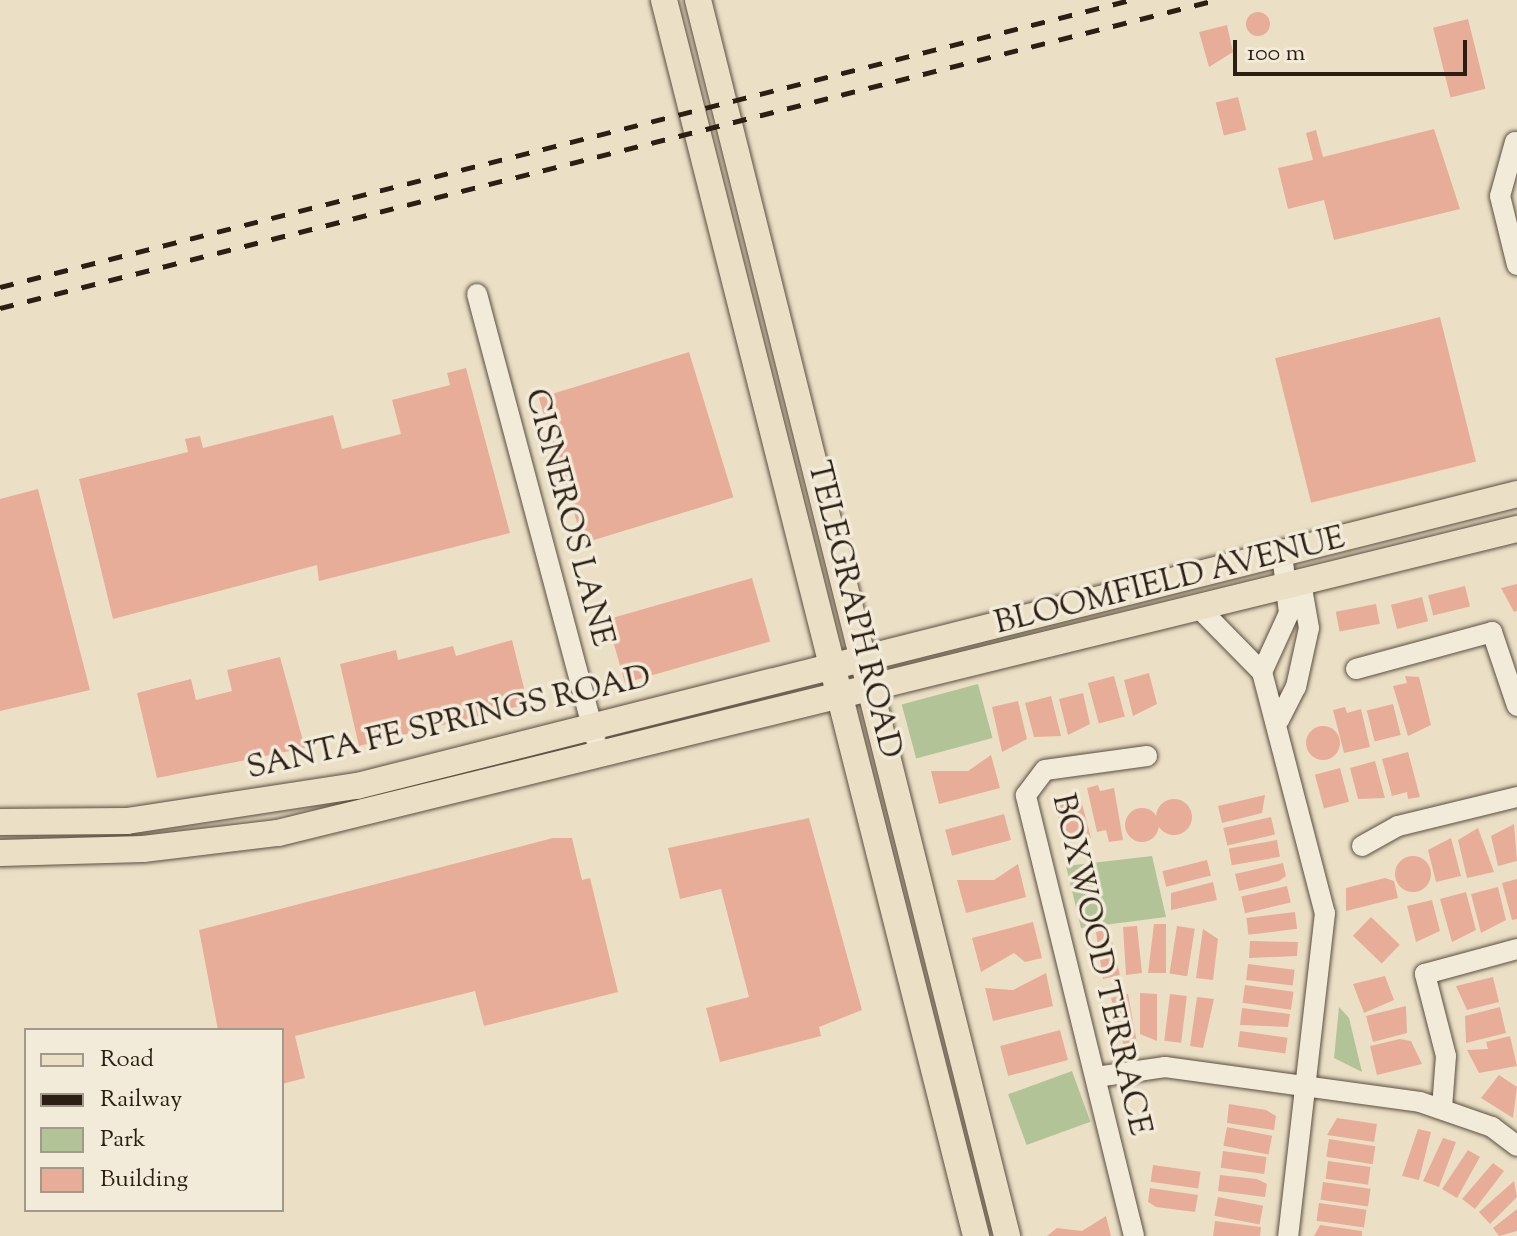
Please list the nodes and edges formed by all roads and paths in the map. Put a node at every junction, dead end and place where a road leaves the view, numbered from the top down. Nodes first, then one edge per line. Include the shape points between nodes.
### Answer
1 (664, 0) edge
2 (698, 0) edge
3 (1515, 142) dead end
4 (1517, 265) edge
5 (477, 294) dead end
6 (1517, 494) edge
7 (1517, 529) edge
8 (1282, 553) junction
9 (1291, 586) junction
10 (1201, 610) junction
11 (860, 659) junction
12 (831, 666) junction
13 (1356, 669) dead end
14 (1262, 672) junction
15 (869, 692) junction
16 (840, 700) junction
17 (1517, 706) edge
18 (1279, 720) junction
19 (592, 726) junction
20 (1147, 756) dead end
21 (601, 758) junction
22 (1517, 797) edge
23 (0, 822) edge
24 (1362, 846) dead end
25 (0, 853) edge
26 (1517, 949) edge
27 (1096, 1077) junction
28 (1307, 1086) junction
29 (1442, 1108) junction
30 (1517, 1146) edge
31 (976, 1236) edge
32 (1007, 1236) edge
33 (1134, 1236) edge
34 (1288, 1236) edge

1 - 12 main road, TELEGRAPH ROAD
2 - 11 main road, TELEGRAPH ROAD
3 - 4 street via 1500,196
5 - 19 street, CISNEROS LANE
6 - 8 main road, BLOOMFIELD AVENUE
7 - 9 main road, BLOOMFIELD AVENUE
8 - 9 street
8 - 11 main road, BLOOMFIELD AVENUE
9 - 10 main road, BLOOMFIELD AVENUE
9 - 14 street via 1289,613
9 - 18 street via 1303,594 1309,628 1296,687
10 - 14 street
10 - 15 main road, BLOOMFIELD AVENUE
11 - 12 main road, SANTA FE SPRINGS ROAD
11 - 15 main road, TELEGRAPH ROAD
12 - 16 main road, TELEGRAPH ROAD
12 - 19 main road, SANTA FE SPRINGS ROAD
13 - 17 street via 1492,632
14 - 18 street
15 - 16 main road, BLOOMFIELD AVENUE
15 - 32 main road, TELEGRAPH ROAD
16 - 21 main road, SANTA FE SPRINGS ROAD
16 - 31 main road, TELEGRAPH ROAD
18 - 28 street via 1325,913
19 - 21 street, CISNEROS LANE
19 - 23 main road, SANTA FE SPRINGS ROAD via 245,807 127,821
20 - 27 street, BOXWOOD TERRACE via 1045,770 1026,795
21 - 25 main road, SANTA FE SPRINGS ROAD via 278,833 143,849
22 - 24 street via 1398,826
26 - 29 street via 1425,974 1447,1065
27 - 28 street via 1165,1067
27 - 33 street, BOXWOOD TERRACE
28 - 29 street
28 - 34 street
29 - 30 street

